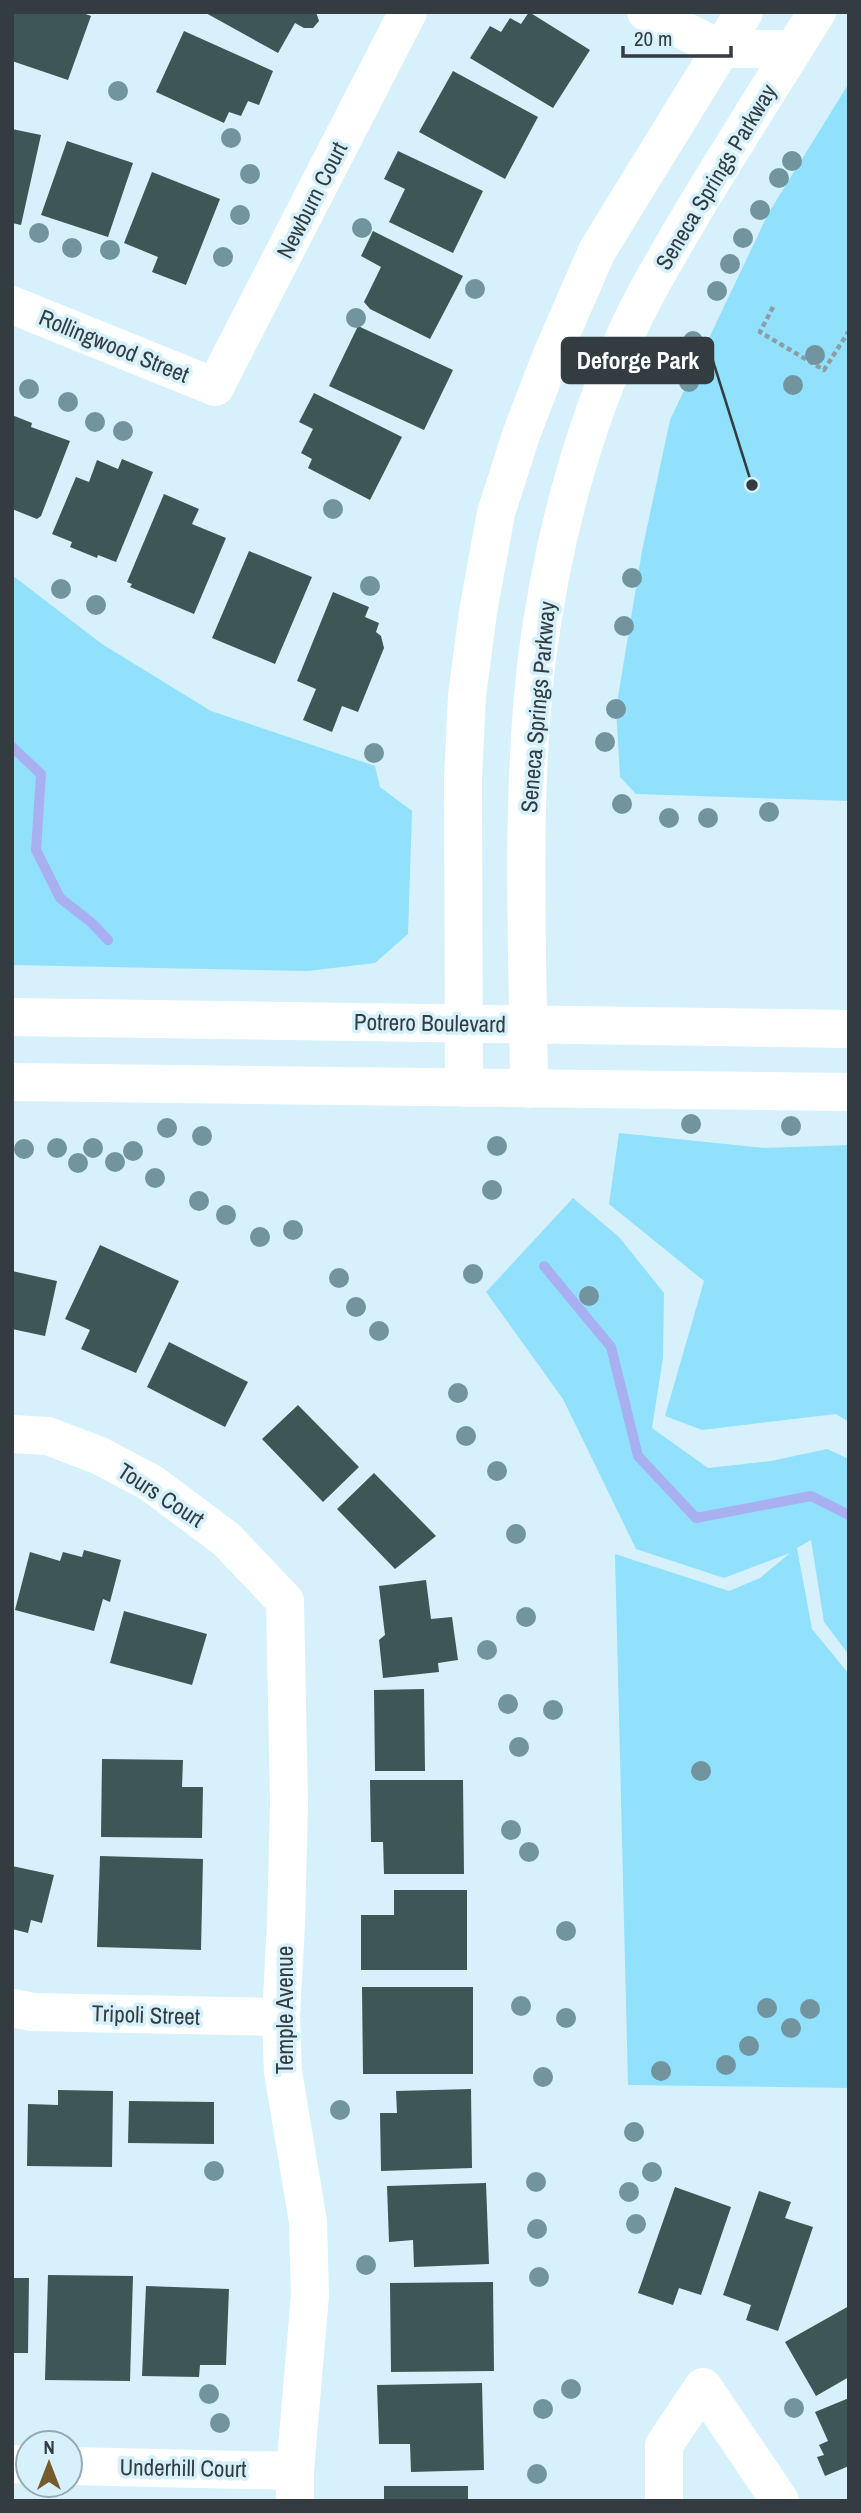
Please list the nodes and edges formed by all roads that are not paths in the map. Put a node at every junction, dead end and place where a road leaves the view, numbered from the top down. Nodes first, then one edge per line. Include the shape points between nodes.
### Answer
1 (408, 12) edge
2 (646, 12) edge
3 (744, 12) edge
4 (765, 12) edge
5 (817, 12) edge
6 (794, 48) junction
7 (721, 49) junction
8 (12, 305) edge
9 (215, 387) joint
10 (12, 1017) edge
11 (463, 1024) junction
12 (529, 1024) junction
13 (849, 1029) edge
14 (12, 1082) edge
15 (464, 1088) junction
16 (529, 1089) junction
17 (849, 1092) edge
18 (12, 1434) edge
19 (285, 1601) joint
20 (12, 2008) edge
21 (281, 2017) junction
22 (84, 2467) edge
23 (295, 2486) edge
24 (664, 2501) edge
25 (780, 2501) edge

1 - 9 street, Newburn Court
2 - 7 street
3 - 7 street
4 - 6 street
5 - 6 street, Seneca Springs Parkway
6 - 7 street
6 - 12 street, Seneca Springs Parkway via 657,274 622,341 565,506 537,660 531,739 527,802
7 - 11 street via 597,251 545,372 496,513 467,696
8 - 9 street, Rollingwood Street
10 - 11 street, Potrero Boulevard
11 - 12 street, Potrero Boulevard
11 - 15 street
12 - 13 street, Potrero Boulevard
12 - 16 street, Seneca Springs Parkway
14 - 15 street
15 - 16 street
16 - 17 street
18 - 19 street, Tours Court via 48,1436 151,1483 226,1539
19 - 21 street, Temple Avenue via 289,1803
20 - 21 street, Tripoli Street
21 - 23 street, Temple Avenue via 283,2072 308,2222 310,2295
22 - 23 street, Underhill Court
24 - 25 street via 664,2445 703,2387

